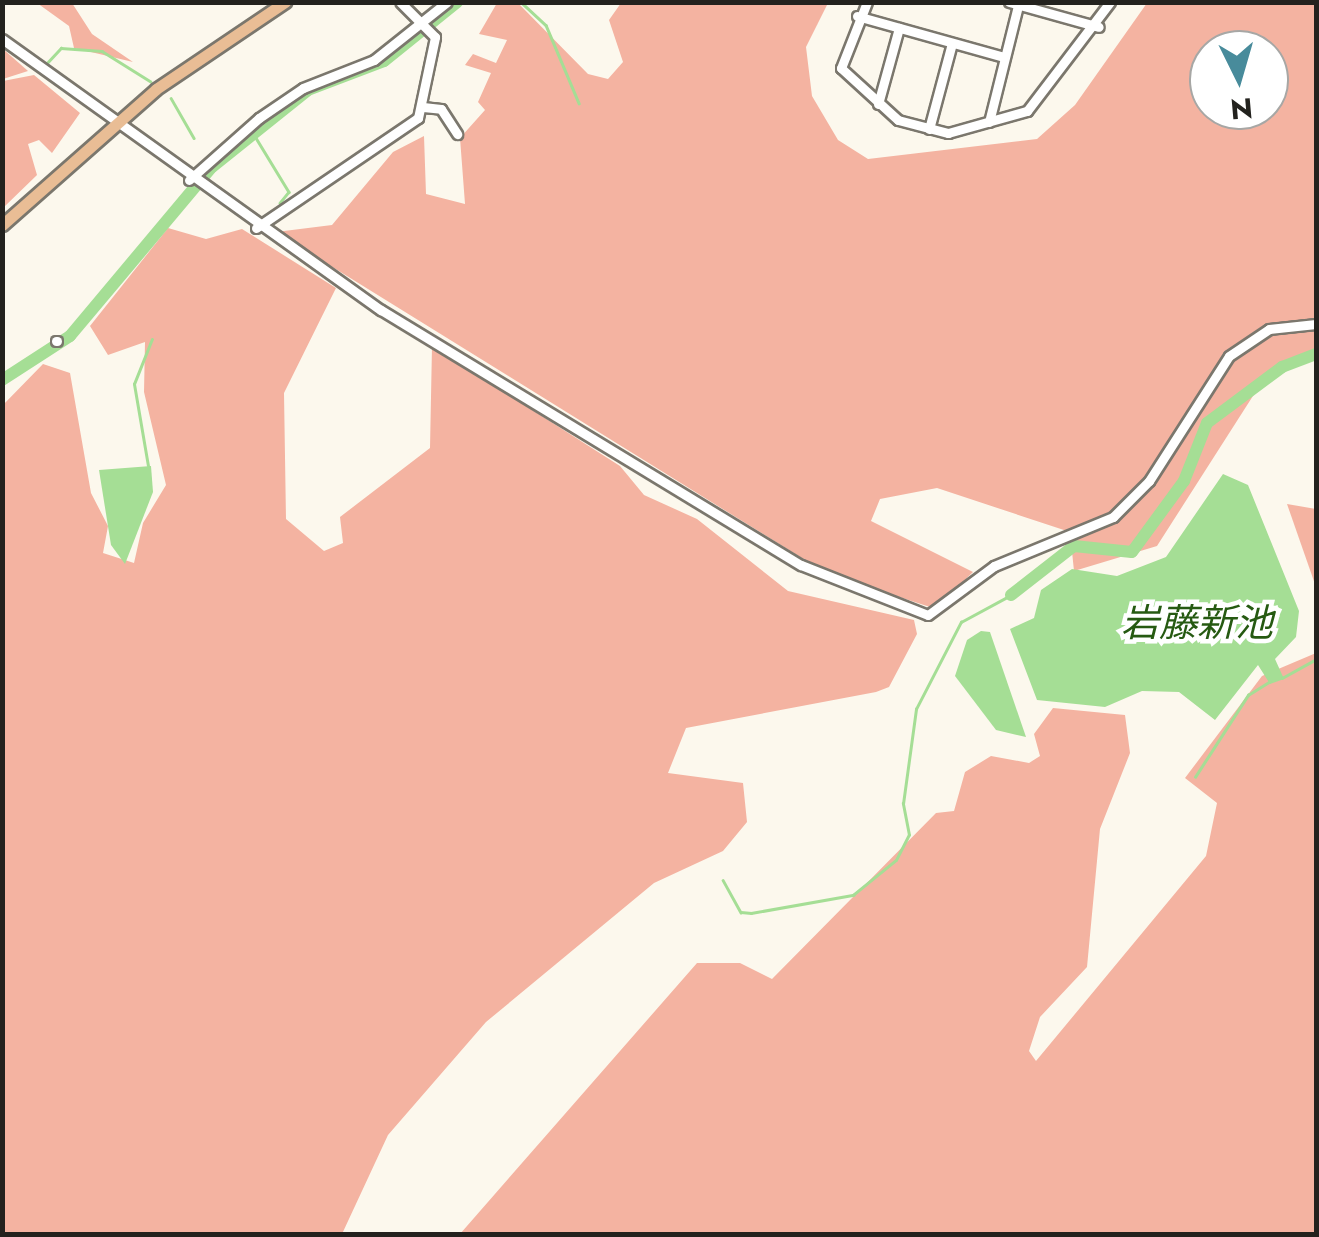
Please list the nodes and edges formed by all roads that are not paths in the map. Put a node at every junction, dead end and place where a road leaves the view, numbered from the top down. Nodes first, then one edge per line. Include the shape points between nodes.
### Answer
1 (285, 2) edge
2 (400, 2) edge
3 (447, 2) edge
4 (867, 2) edge
5 (1110, 2) edge
6 (1015, 3) edge
7 (857, 16) junction
8 (423, 22) junction
9 (899, 28) junction
10 (1099, 28) junction
11 (2, 38) edge
12 (952, 43) junction
13 (1004, 57) junction
14 (878, 104) junction
15 (422, 107) junction
16 (989, 122) junction
17 (113, 124) junction
18 (928, 128) junction
19 (457, 134) dead end
20 (189, 180) junction
21 (2, 225) edge
22 (256, 228) junction
23 (1316, 324) edge

1 - 17 main road
2 - 8 street
3 - 8 street
4 - 7 street
5 - 10 street
6 - 10 street
6 - 13 street
7 - 9 street
7 - 14 street via 841,68
8 - 15 street via 432,32
8 - 20 street via 374,60 304,88
9 - 12 street
9 - 14 street
10 - 16 street via 1027,111
11 - 17 street
12 - 13 street
12 - 18 street
13 - 16 street
14 - 18 street
15 - 19 street via 440,109
15 - 22 street via 414,122
16 - 18 street
17 - 20 street
17 - 21 main road
20 - 22 street
22 - 23 street via 801,565 928,615 994,566 1113,516 1150,481 1233,352 1277,327

